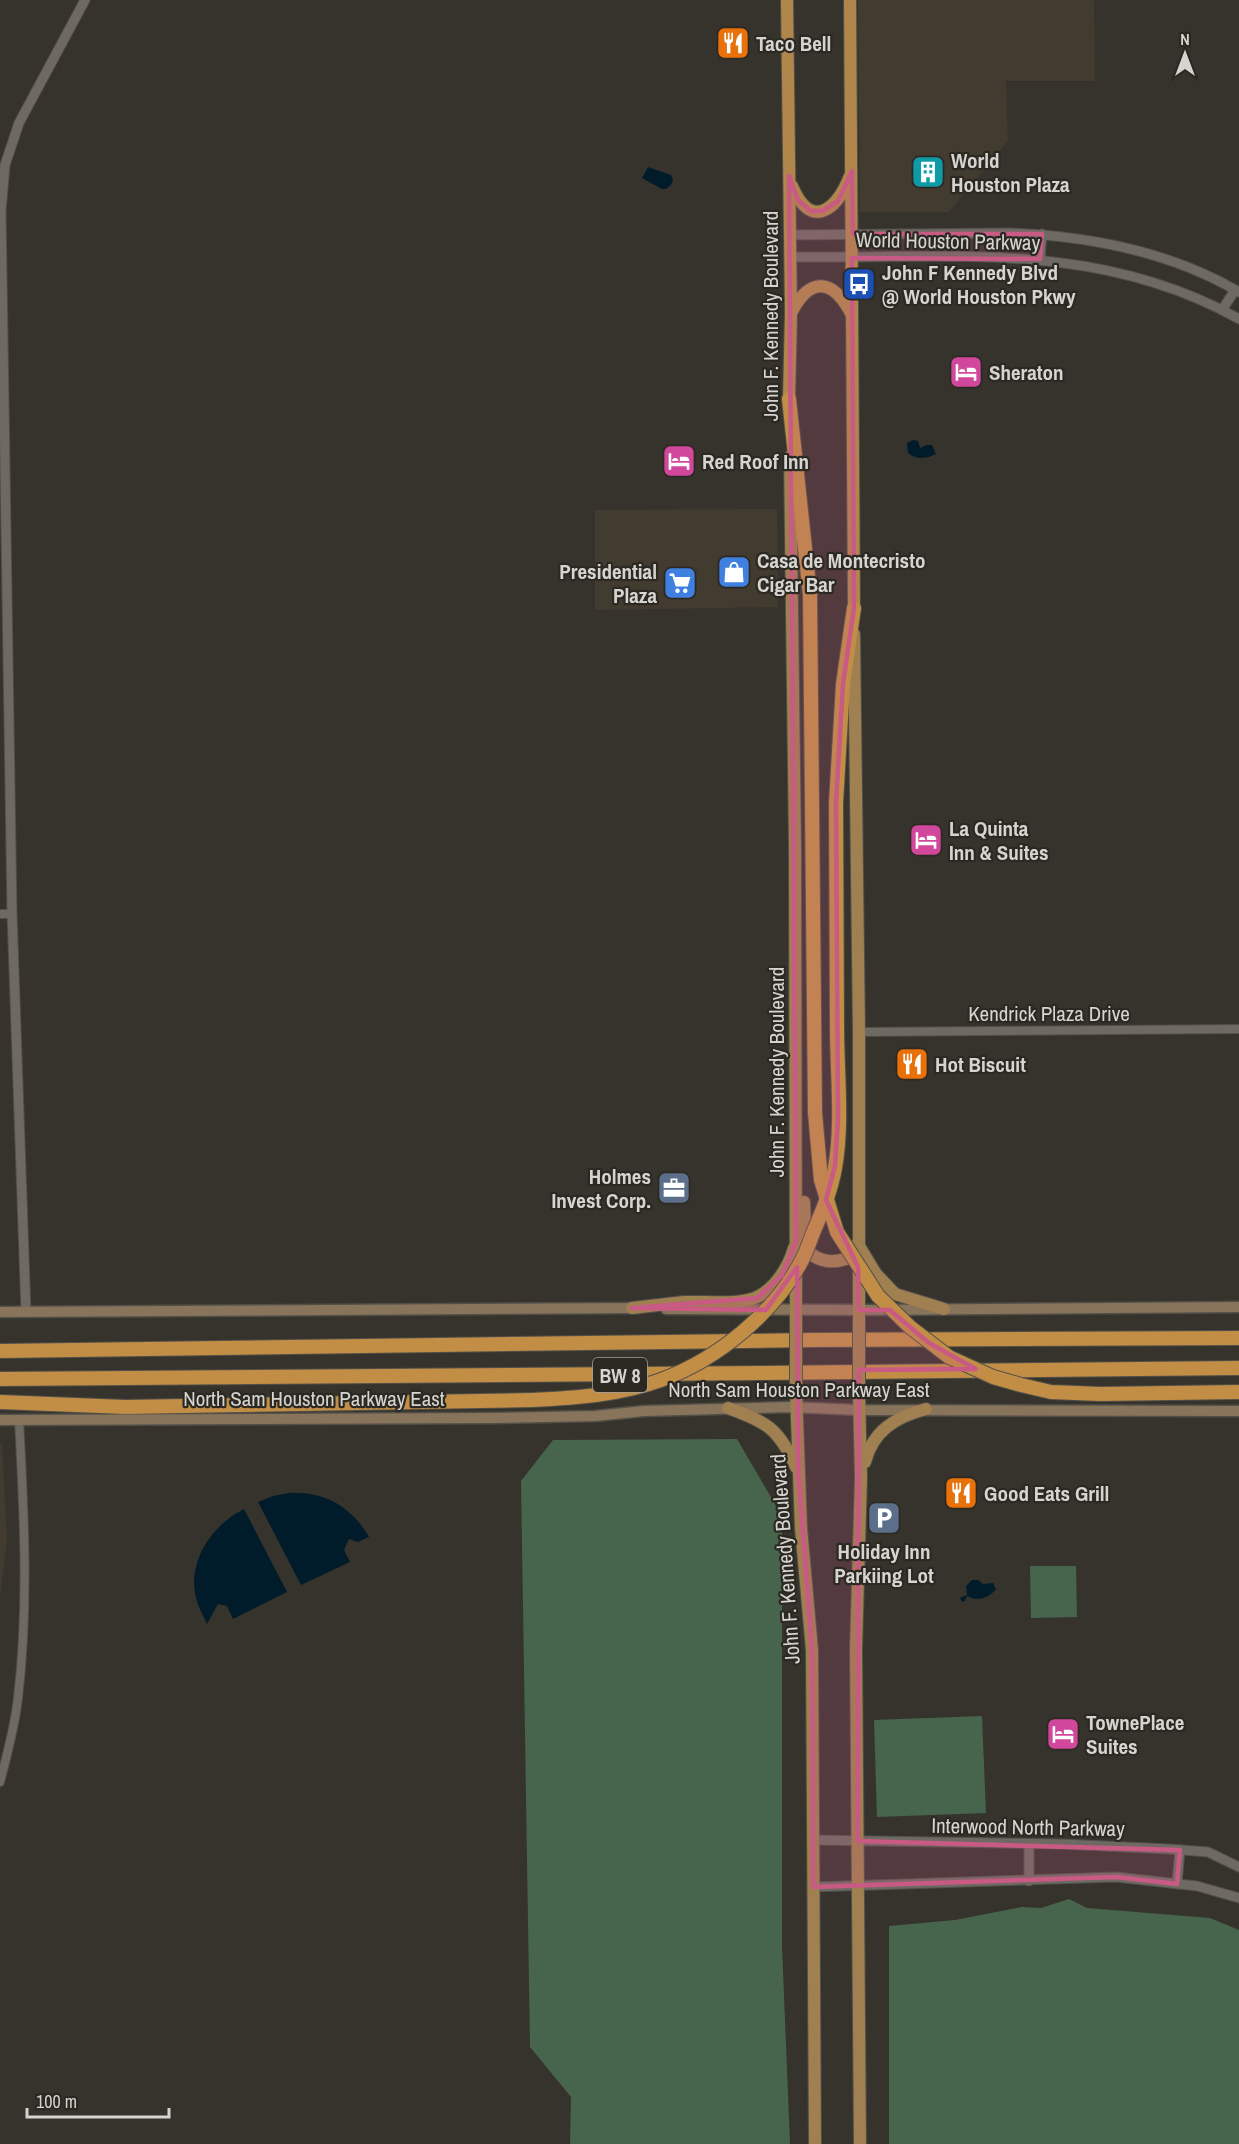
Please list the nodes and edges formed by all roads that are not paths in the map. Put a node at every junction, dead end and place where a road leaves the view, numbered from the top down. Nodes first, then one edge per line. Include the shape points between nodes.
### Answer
1 (85, 0) edge
2 (787, 0) edge
3 (850, 0) edge
4 (852, 171) junction
5 (789, 176) junction
6 (853, 234) junction
7 (1042, 234) junction
8 (789, 235) junction
9 (790, 257) junction
10 (852, 258) junction
11 (1040, 259) junction
12 (1237, 291) edge
13 (1222, 310) junction
14 (791, 314) junction
15 (852, 316) junction
16 (1239, 319) edge
17 (789, 399) junction
18 (854, 608) junction
19 (0, 914) edge
20 (12, 914) junction
21 (1239, 1029) edge
22 (859, 1032) junction
23 (795, 1144) junction
24 (796, 1241) junction
25 (858, 1242) junction
26 (1239, 1306) edge
27 (632, 1308) junction
28 (944, 1309) junction
29 (796, 1310) junction
30 (859, 1310) junction
31 (0, 1312) edge
32 (26, 1312) junction
33 (1239, 1338) edge
34 (0, 1351) edge
35 (1239, 1368) edge
36 (0, 1379) edge
37 (1239, 1392) edge
38 (0, 1402) edge
39 (796, 1407) junction
40 (728, 1408) junction
41 (926, 1409) junction
42 (860, 1410) junction
43 (1239, 1411) edge
44 (0, 1420) edge
45 (19, 1420) junction
46 (798, 1471) junction
47 (861, 1478) junction
48 (0, 1782) edge
49 (813, 1840) junction
50 (858, 1841) junction
51 (1029, 1844) junction
52 (1180, 1850) junction
53 (1239, 1867) edge
54 (1029, 1881) junction
55 (1178, 1884) junction
56 (813, 1887) junction
57 (858, 1887) junction
58 (1239, 1898) edge
59 (815, 2144) edge
60 (860, 2144) edge

1 - 20 street via 19,123 5,165 1,211
2 - 5 highway, John F. Kennedy Boulevard
3 - 4 highway
4 - 5 highway via 838,201 822,211 811,210 798,200
4 - 6 highway
5 - 8 highway, John F. Kennedy Boulevard
6 - 7 street, World Houston Parkway
6 - 8 street, World Houston Parkway
6 - 10 highway
7 - 11 street
7 - 12 street, World Houston Parkway via 1142,253 1176,263
8 - 9 highway, John F. Kennedy Boulevard
9 - 10 street, World Houston Parkway
9 - 14 highway, John F. Kennedy Boulevard
10 - 11 street, World Houston Parkway
10 - 15 highway
11 - 13 street, World Houston Parkway via 1148,280
12 - 13 street
13 - 16 street, World Houston Parkway
14 - 15 highway via 803,294 820,286 839,295
14 - 17 highway, John F. Kennedy Boulevard
15 - 18 highway
17 - 23 main road, John F. Kennedy Boulevard
17 - 37 highway, bridge via 810,595 815,1113 821,1180 837,1232 878,1296 910,1328 949,1357 993,1377 1051,1392
18 - 22 main road
18 - 38 highway, bridge via 843,684 835,842 835,1166 803,1258 772,1304 707,1357 661,1380 568,1399 126,1407
19 - 20 street
20 - 32 street
21 - 22 street, Kendrick Plaza Drive
22 - 25 main road
23 - 24 main road, John F. Kennedy Boulevard
23 - 25 main road via 802,1176 806,1250 816,1259 842,1260 849,1258
24 - 27 main road via 782,1275 757,1298
24 - 29 main road, John F. Kennedy Boulevard
25 - 28 main road via 876,1274 895,1294
25 - 30 main road
26 - 28 main road
27 - 29 main road
27 - 32 main road
28 - 30 main road
29 - 30 main road
29 - 39 main road, John F. Kennedy Boulevard, bridge
30 - 42 main road, bridge
31 - 32 main road
33 - 34 highway, BW 8
35 - 36 highway, North Sam Houston Parkway East / BW 8
39 - 40 main road, North Sam Houston Parkway East
39 - 42 main road, North Sam Houston Parkway East
39 - 46 main road, John F. Kennedy Boulevard
40 - 45 main road, North Sam Houston Parkway East via 494,1418
40 - 46 main road via 758,1418 777,1433
41 - 42 main road, North Sam Houston Parkway East
41 - 43 main road, North Sam Houston Parkway East
41 - 47 main road via 908,1414 879,1434 869,1447
42 - 47 main road
44 - 45 main road, North Sam Houston Parkway East
45 - 48 street via 25,1542 24,1637 18,1699
46 - 49 main road, John F. Kennedy Boulevard via 812,1650
47 - 50 main road via 856,1629
49 - 50 street, Interwood North Parkway
49 - 56 main road, John F. Kennedy Boulevard
50 - 51 street, Interwood North Parkway
50 - 57 main road
51 - 52 street, Interwood North Parkway
51 - 54 street
52 - 53 street, Interwood North Parkway via 1208,1852
52 - 55 street
54 - 55 street via 1116,1877
54 - 57 street
55 - 58 street
56 - 57 street
56 - 59 main road, John F. Kennedy Boulevard
57 - 60 main road

